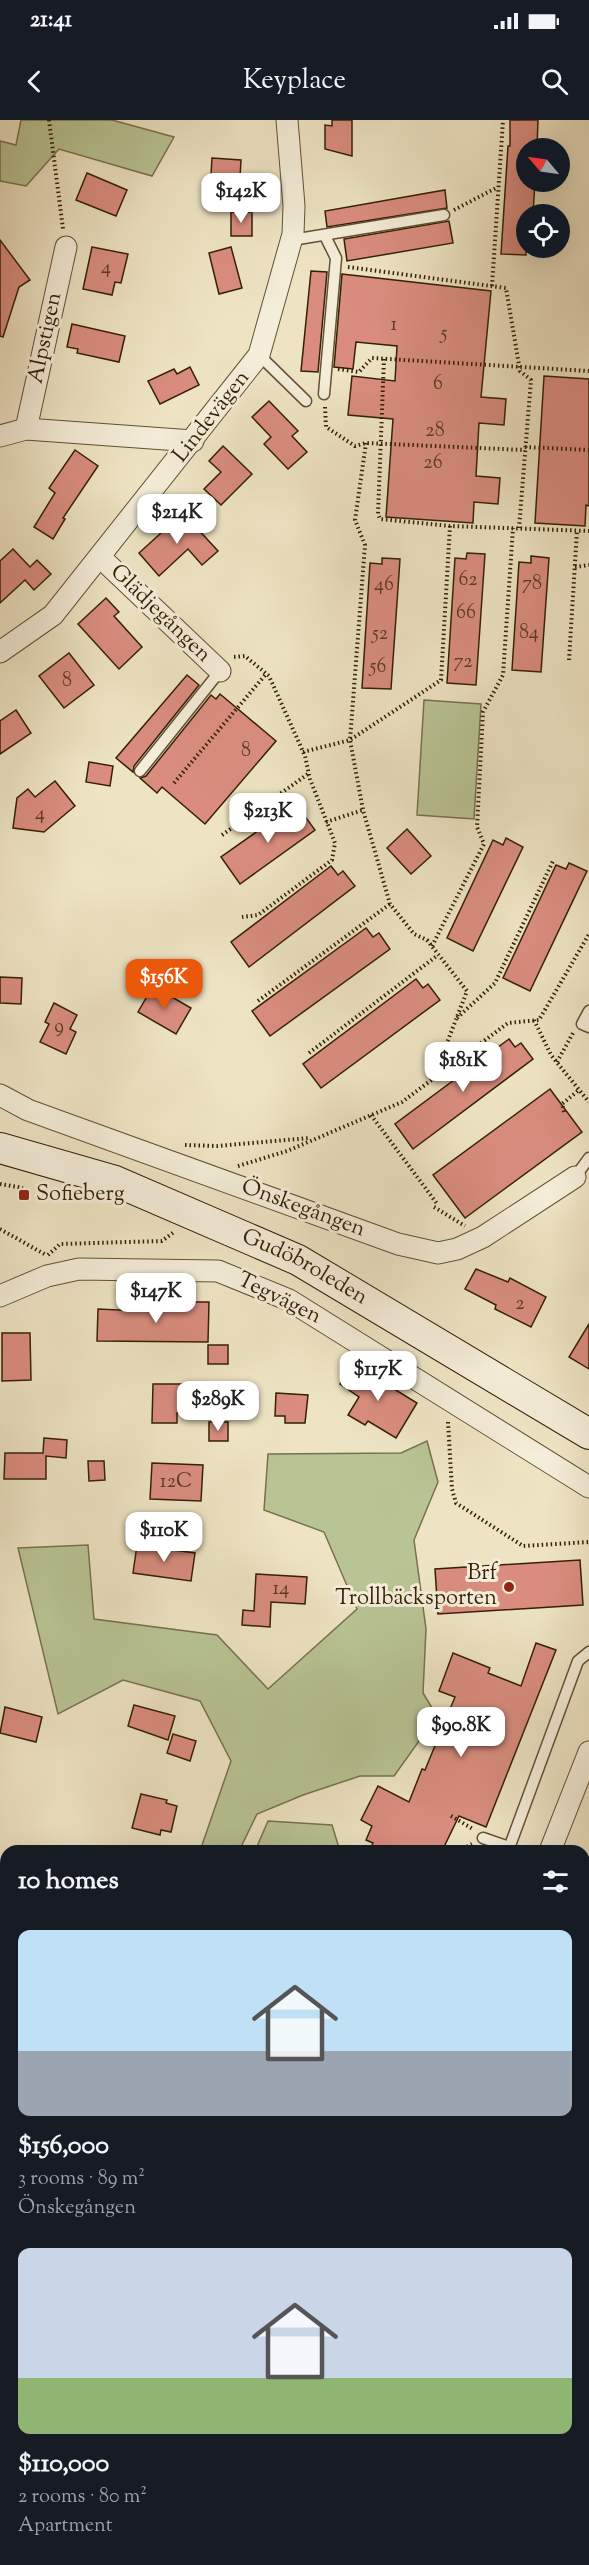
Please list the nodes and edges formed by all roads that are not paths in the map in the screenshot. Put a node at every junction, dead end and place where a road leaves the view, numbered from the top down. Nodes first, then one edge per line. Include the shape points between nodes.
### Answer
1 (287, 120) edge
2 (444, 215) road end
3 (325, 236) junction
4 (292, 240) junction
5 (66, 247) road end
6 (260, 355) junction
7 (324, 394) road end
8 (306, 401) dead end
9 (26, 429) junction
10 (0, 436) edge
11 (193, 441) junction
12 (100, 557) junction
13 (0, 652) edge
14 (215, 666) joint
15 (140, 771) dead end
16 (589, 1011) edge
17 (586, 1026) edge
18 (0, 1095) edge
19 (0, 1148) edge
20 (589, 1158) edge
21 (0, 1169) edge
22 (574, 1177) joint
23 (0, 1296) edge
24 (589, 1434) edge
25 (589, 1452) edge
26 (589, 1487) edge
27 (589, 1652) edge
28 (589, 1752) edge
29 (483, 1838) road end
30 (500, 1845) edge
31 (510, 1845) edge
32 (556, 1845) edge

1 - 4 street, Lindevägen via 294,206
2 - 3 lane
3 - 4 lane
3 - 7 lane via 336,265
4 - 6 street, Lindevägen
5 - 9 street, Alpstigen
6 - 8 lane
6 - 11 street, Lindevägen
9 - 10 street
9 - 11 street
11 - 12 street, Lindevägen
12 - 13 street, Lindevägen via 53,615
12 - 14 street, Glädjegången
14 - 15 lane
16 - 17 lane
18 - 22 street, Önskegången via 28,1110 398,1244 438,1253 483,1237
19 - 24 main road, Gudöbroleden via 115,1181 298,1260
20 - 22 lane, Önskegången
21 - 25 main road, Gudöbroleden via 111,1194 281,1272
23 - 26 street, Tegvägen via 47,1266 218,1270 290,1300
27 - 31 lane via 578,1661
28 - 32 street
29 - 30 lane

